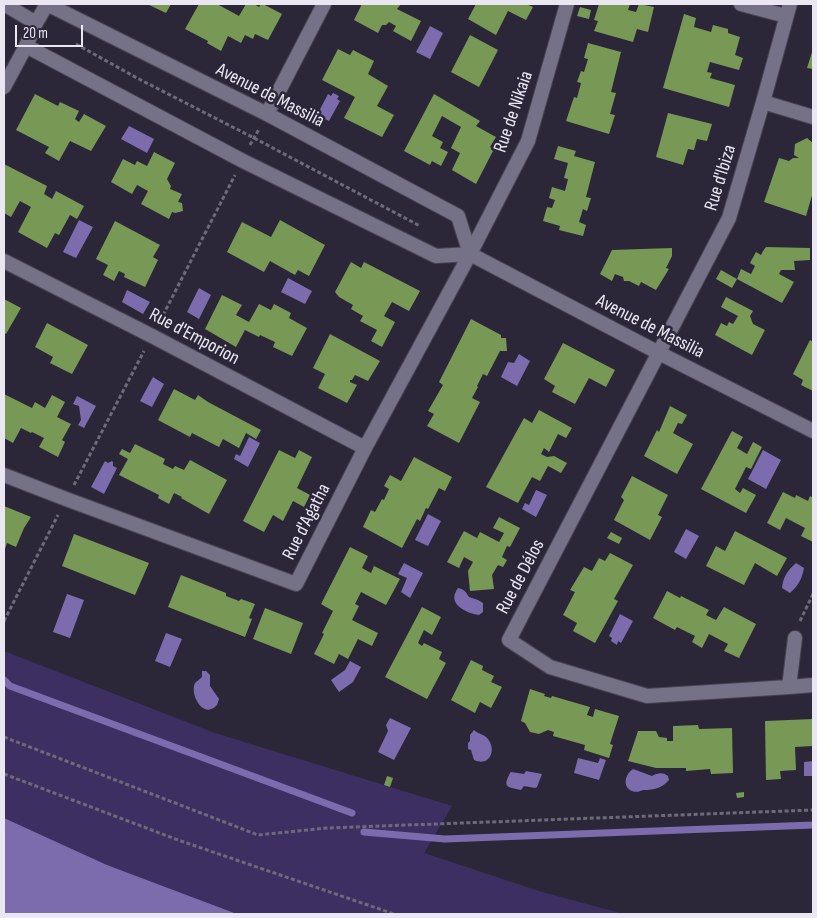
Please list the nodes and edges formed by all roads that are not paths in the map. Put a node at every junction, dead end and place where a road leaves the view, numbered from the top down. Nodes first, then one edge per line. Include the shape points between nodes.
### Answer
1 (4, 4) edge
2 (47, 4) edge
3 (324, 4) edge
4 (567, 4) edge
5 (741, 4) edge
6 (788, 10) edge
7 (36, 23) junction
8 (26, 46) junction
9 (4, 87) edge
10 (763, 102) junction
11 (266, 114) junction
12 (813, 117) edge
13 (470, 254) junction
14 (4, 261) edge
15 (659, 353) junction
16 (813, 431) edge
17 (365, 448) junction
18 (4, 475) edge
19 (795, 638) road end
20 (813, 685) edge
21 (789, 687) junction

1 - 7 street
2 - 7 street, Avenue de Massilia
2 - 11 street, Avenue de Massilia
3 - 11 street
4 - 13 street, Rue de Nikaia via 528,141
5 - 6 street
6 - 10 street, Rue d'Ibiza
7 - 8 street, Avenue de Massilia
8 - 9 street, Avenue de Massilia
8 - 13 street via 243,161 436,256
10 - 12 street
10 - 15 street, Rue d'Ibiza via 729,218
11 - 13 street, Avenue de Massilia via 458,216
13 - 15 street, Avenue de Massilia
13 - 17 street, Rue d'Agatha
14 - 17 street, Rue d'Emporion
15 - 16 street, Avenue de Massilia
15 - 21 street, Rue de Délos via 509,640 550,667 648,696
17 - 18 street, Rue d'Agatha via 296,584
19 - 21 street
20 - 21 street, Rue de Délos

